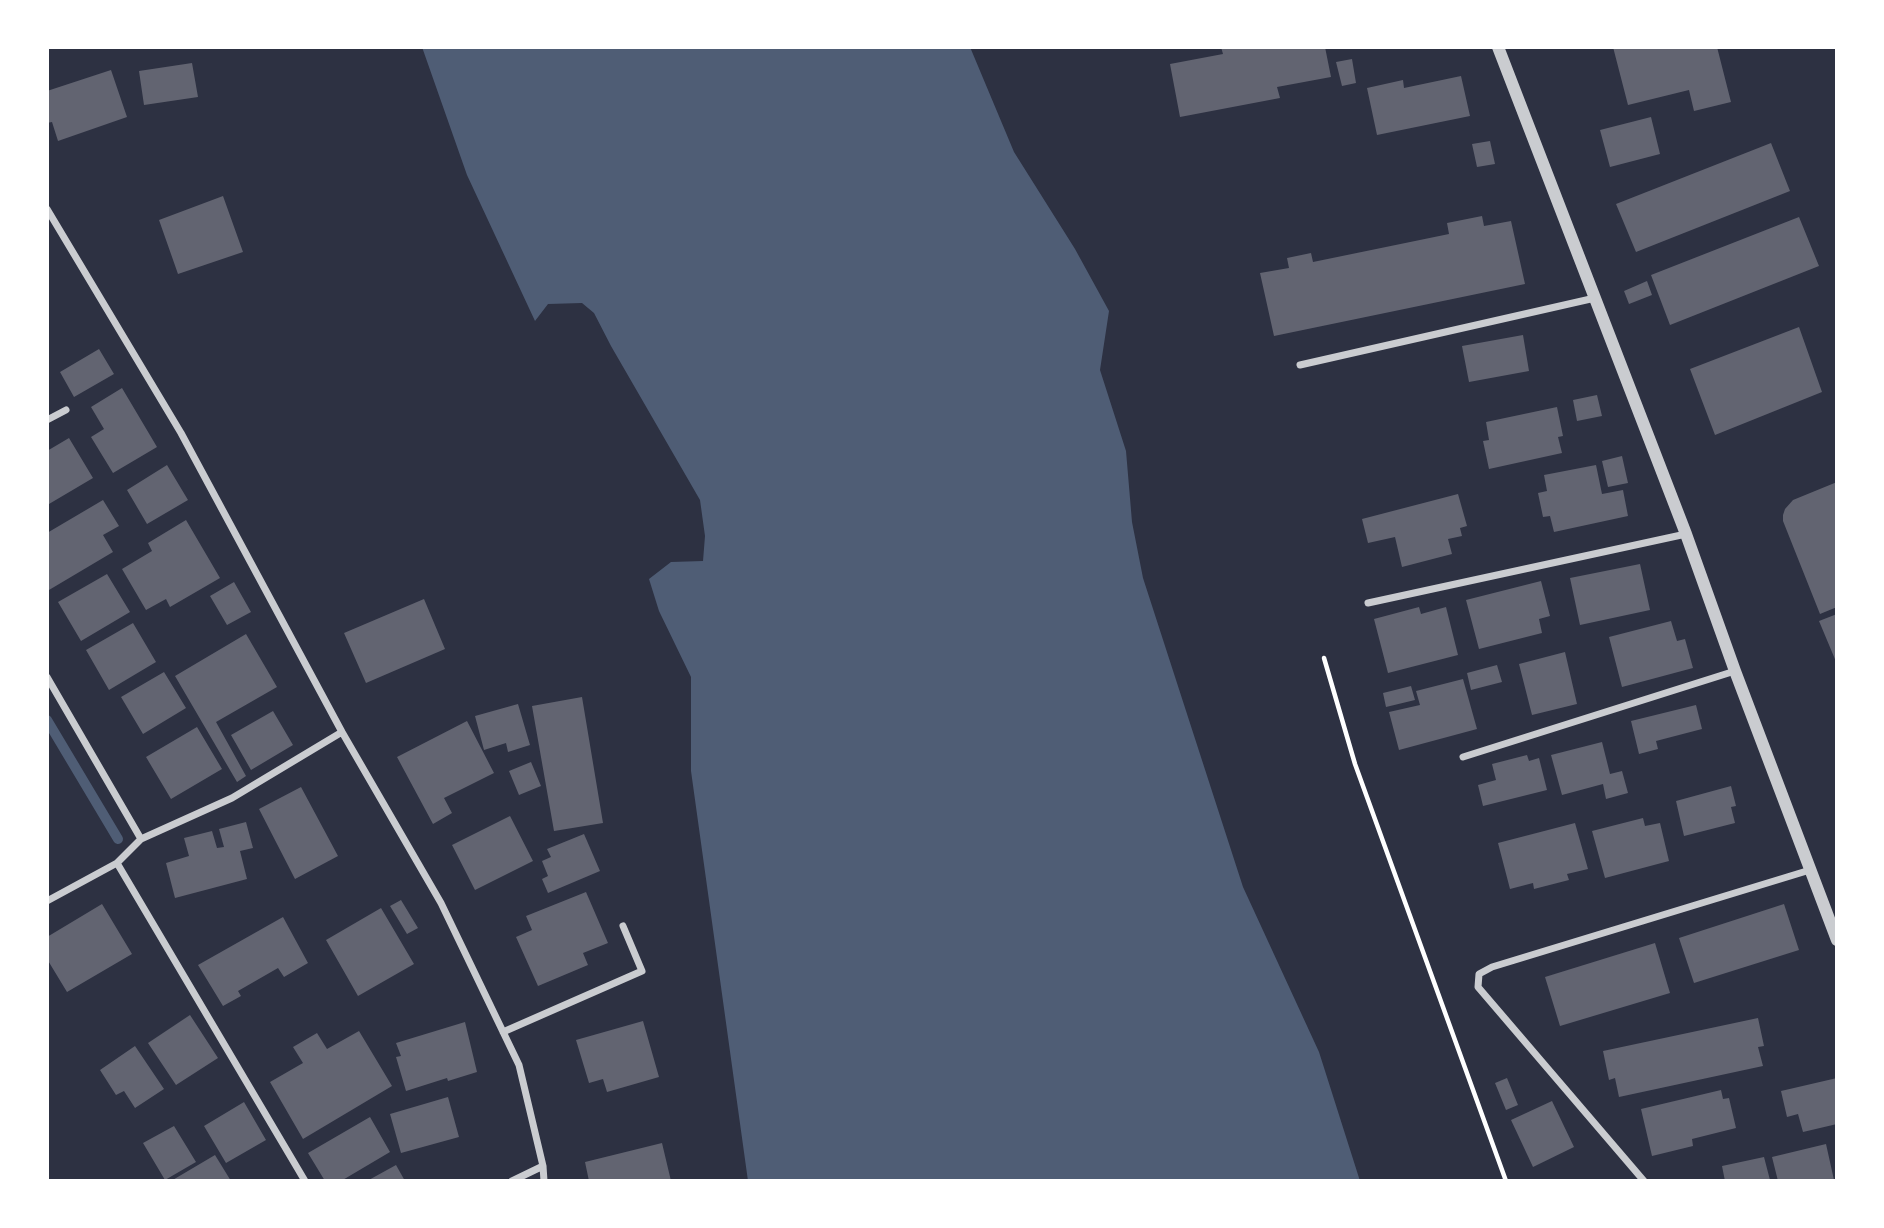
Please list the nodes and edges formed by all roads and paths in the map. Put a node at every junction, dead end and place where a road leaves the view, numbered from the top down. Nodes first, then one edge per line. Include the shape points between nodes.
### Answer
1 (1498, 47) edge
2 (47, 209) edge
3 (1595, 298) junction
4 (1300, 365) dead end
5 (66, 410) dead end
6 (47, 420) edge
7 (1686, 534) junction
8 (1367, 603) dead end
9 (1324, 658) dead end
10 (1735, 671) junction
11 (47, 677) edge
12 (342, 732) junction
13 (1463, 757) dead end
14 (141, 839) junction
15 (117, 863) junction
16 (1810, 870) junction
17 (47, 901) edge
18 (623, 926) dead end
19 (1837, 940) edge
20 (503, 1032) junction
21 (543, 1166) junction
22 (305, 1181) edge
23 (512, 1181) edge
24 (544, 1181) edge
25 (1506, 1181) edge
26 (1644, 1181) edge

1 - 3 street
2 - 12 street via 181,433
3 - 4 street
3 - 7 street
5 - 6 street
7 - 8 street
7 - 10 street
9 - 25 path via 1355,764
10 - 13 street
10 - 16 street
11 - 14 street
12 - 14 street via 232,798
12 - 20 street via 441,904
14 - 15 street
15 - 17 street
15 - 22 street
16 - 19 street
16 - 26 street via 1479,974 1478,987
18 - 20 street via 642,971
20 - 21 street via 519,1065
21 - 23 street
21 - 24 street

